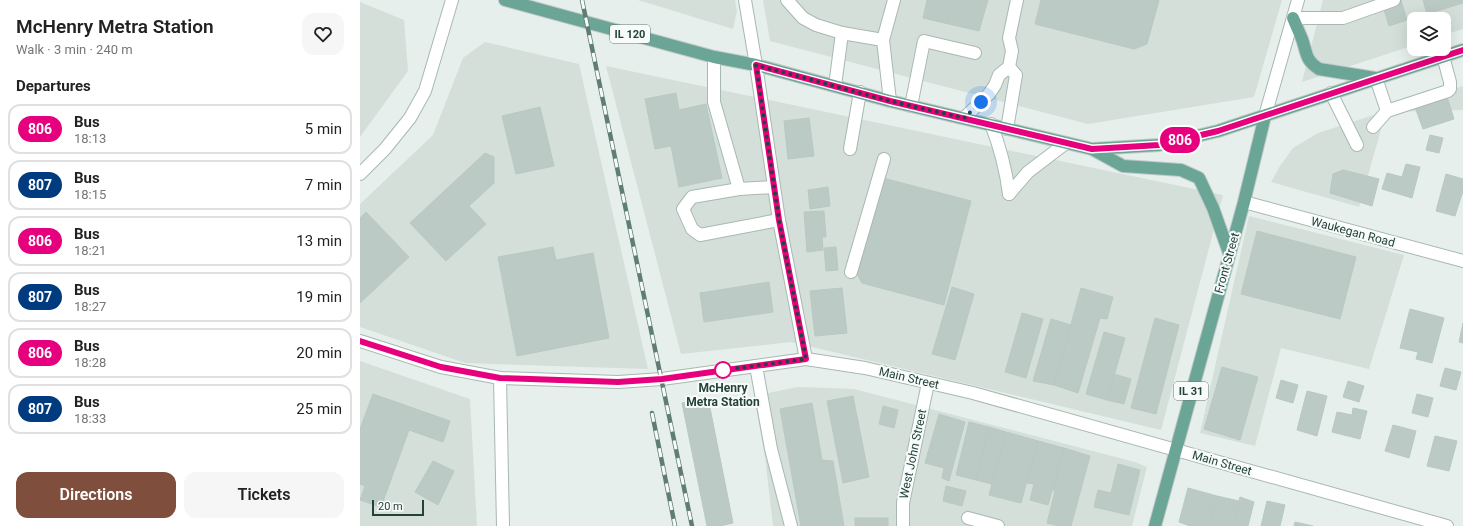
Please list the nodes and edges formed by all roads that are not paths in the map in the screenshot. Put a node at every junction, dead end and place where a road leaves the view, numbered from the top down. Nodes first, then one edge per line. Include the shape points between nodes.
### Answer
1 (452, 0) edge
2 (505, 0) edge
3 (745, 0) edge
4 (787, 0) edge
5 (894, 0) edge
6 (1017, 0) edge
7 (1298, 0) edge
8 (1394, 0) edge
9 (1293, 18) junction
10 (842, 33) junction
11 (883, 40) junction
12 (1463, 50) edge
13 (975, 53) dead end
14 (1451, 54) edge
15 (1443, 56) joint
16 (714, 57) junction
17 (756, 65) junction
18 (1009, 66) junction
19 (1376, 78) junction
20 (836, 86) junction
21 (860, 92) junction
22 (1331, 94) junction
23 (890, 101) junction
24 (911, 106) junction
25 (1387, 111) junction
26 (1265, 116) junction
27 (964, 118) junction
28 (991, 124) junction
29 (1373, 126) dead end
30 (1007, 128) junction
31 (1066, 143) junction
32 (1357, 145) dead end
33 (1092, 149) junction
34 (850, 150) dead end
35 (884, 159) dead end
36 (360, 174) edge
37 (774, 186) junction
38 (739, 188) junction
39 (1244, 202) junction
40 (779, 220) junction
41 (1230, 253) junction
42 (1463, 261) edge
43 (851, 272) dead end
44 (360, 341) edge
45 (806, 359) junction
46 (756, 366) junction
47 (500, 378) junction
48 (928, 383) junction
49 (1175, 449) junction
50 (968, 518) dead end
51 (503, 526) edge
52 (791, 526) edge
53 (903, 526) edge
54 (998, 526) edge
55 (1155, 526) edge
56 (1448, 526) edge

1 - 36 street via 426,92 410,118
2 - 16 main road, IL 120
3 - 17 street
4 - 10 street via 803,18
5 - 11 street
6 - 18 street via 1009,38 1012,51
7 - 9 street, Front Street
8 - 9 street via 1343,18
9 - 19 main road via 1306,56 1312,65 1319,69
9 - 26 street, Front Street
10 - 11 street
10 - 20 street
11 - 23 street
12 - 14 main road
13 - 24 street via 924,41
15 - 19 main road
15 - 25 street via 1451,86 1448,92
16 - 17 main road, IL 120
16 - 38 street via 714,102
17 - 20 main road, IL 120
17 - 37 street
18 - 27 street via 999,75 990,94
18 - 30 street via 1016,75
19 - 22 main road
19 - 25 street
20 - 21 main road, IL 120
21 - 23 main road, IL 120
21 - 34 street
22 - 26 main road
22 - 32 street
23 - 24 main road, IL 120
24 - 27 main road, IL 120
25 - 29 street
26 - 33 main road, IL 120 via 1218,131 1159,145
26 - 39 main road, Front Street / IL 31
27 - 28 main road, IL 120
28 - 30 main road, IL 120
28 - 31 street via 998,142 1009,194 1028,172
30 - 31 main road, IL 120
31 - 33 main road, IL 120
33 - 41 main road via 1123,166 1181,170 1199,178
35 - 43 street
37 - 38 street
37 - 40 street
38 - 40 street via 692,197 683,209 692,229 700,235
39 - 41 main road, Front Street / IL 31
39 - 42 street, Waukegan Road
40 - 45 street
41 - 49 main road, Front Street / IL 31
44 - 47 street, Main Street via 441,367
45 - 46 street, Main Street
45 - 48 street, Main Street via 865,368
46 - 47 street, Main Street via 662,379 618,382
46 - 52 street via 771,450
47 - 51 street
48 - 49 street, Main Street
48 - 53 street, West John Street via 903,503
49 - 55 main road, Front Street / IL 31
49 - 56 street, Main Street
50 - 54 street

